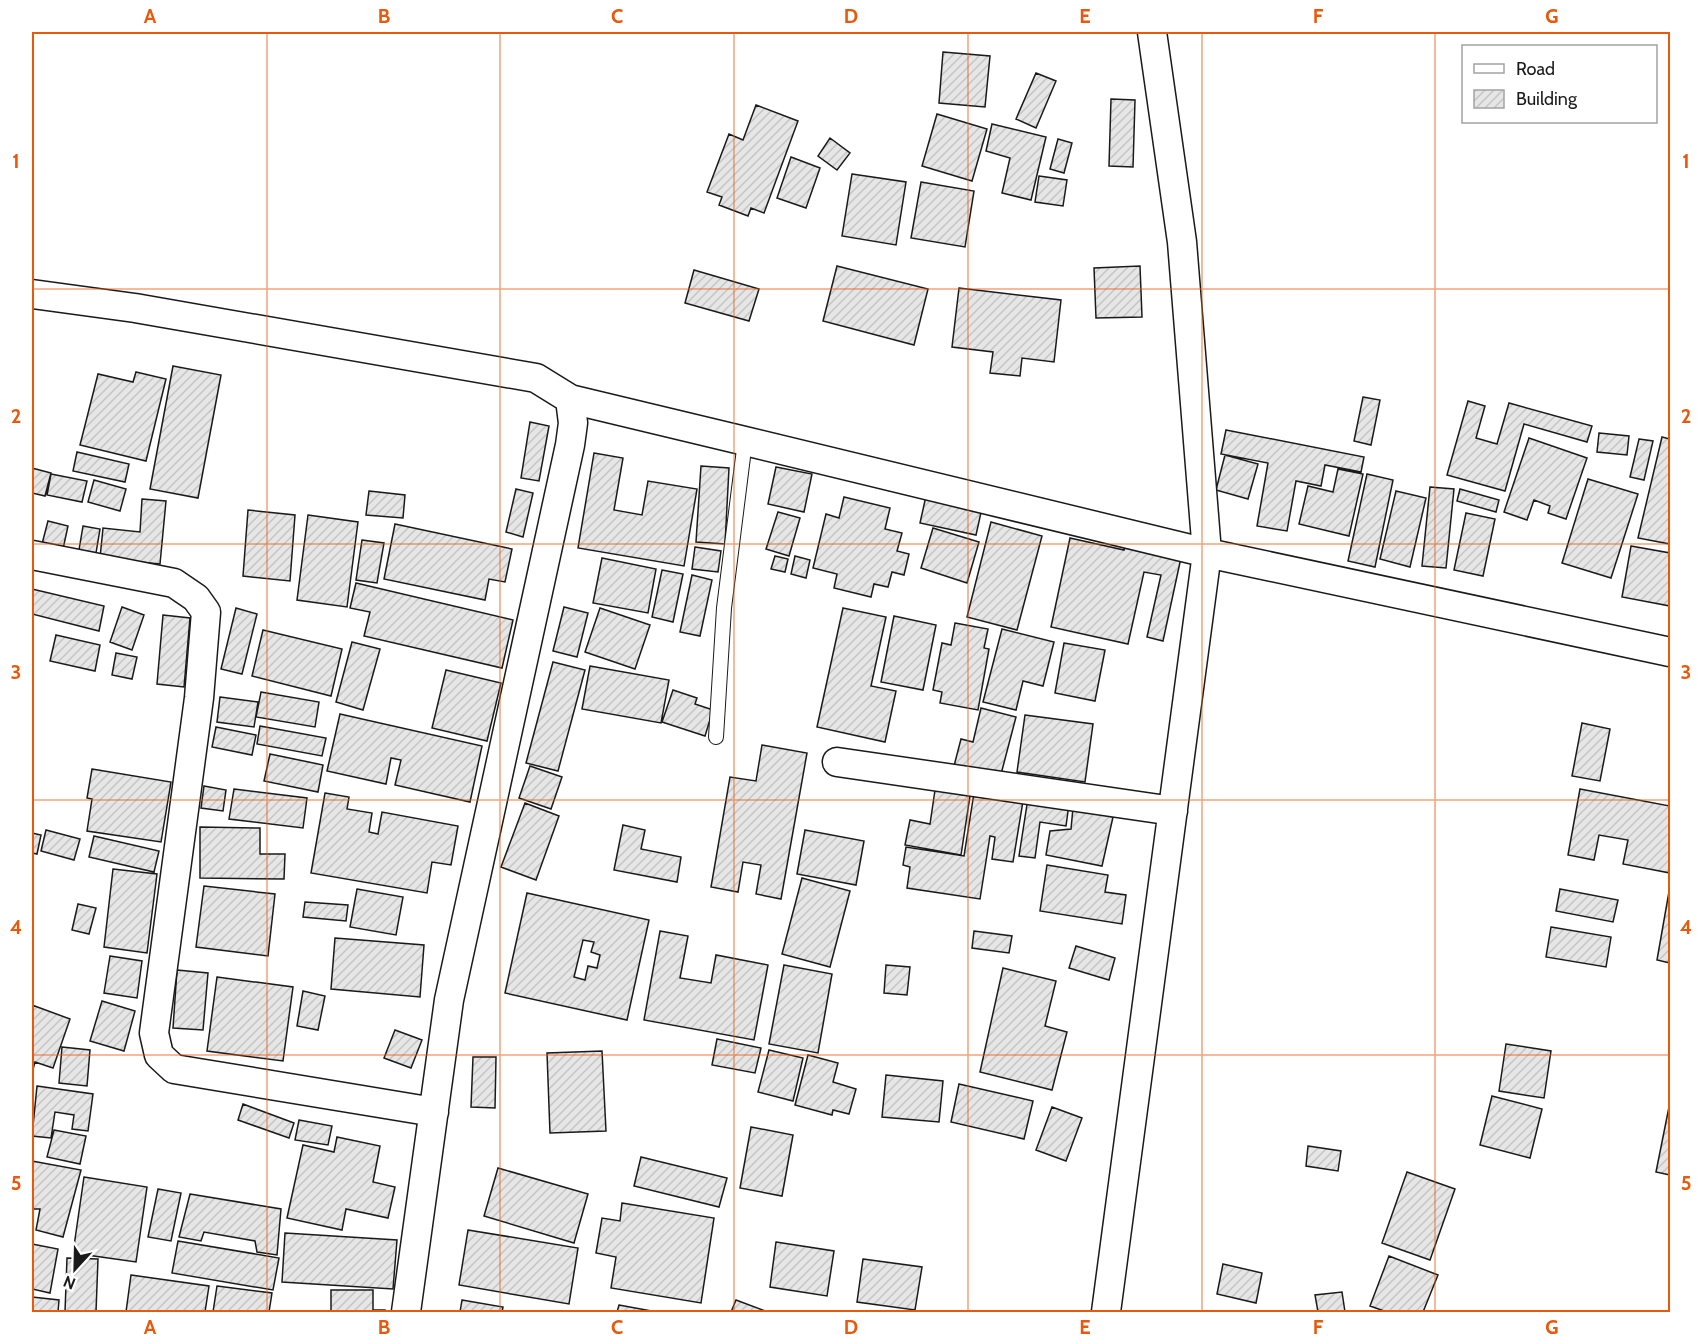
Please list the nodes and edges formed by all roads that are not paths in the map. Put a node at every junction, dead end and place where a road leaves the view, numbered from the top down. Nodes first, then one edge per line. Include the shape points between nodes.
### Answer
1 (1152, 32) edge
2 (32, 294) edge
3 (570, 399) junction
4 (745, 441) junction
5 (1208, 552) junction
6 (32, 555) edge
7 (1671, 652) edge
8 (716, 737) dead end
9 (837, 762) dead end
10 (1173, 811) junction
11 (434, 1112) junction
12 (406, 1312) edge
13 (1106, 1312) edge

1 - 5 street via 1182,242
2 - 3 street via 135,308 537,378
3 - 4 street
3 - 11 street via 570,445 449,1000
4 - 5 street
4 - 8 lane via 724,608
5 - 7 street
5 - 10 street
6 - 11 street via 174,583 196,598 206,612 199,698 154,1033 159,1054 174,1069
9 - 10 street
10 - 13 street
11 - 12 street

